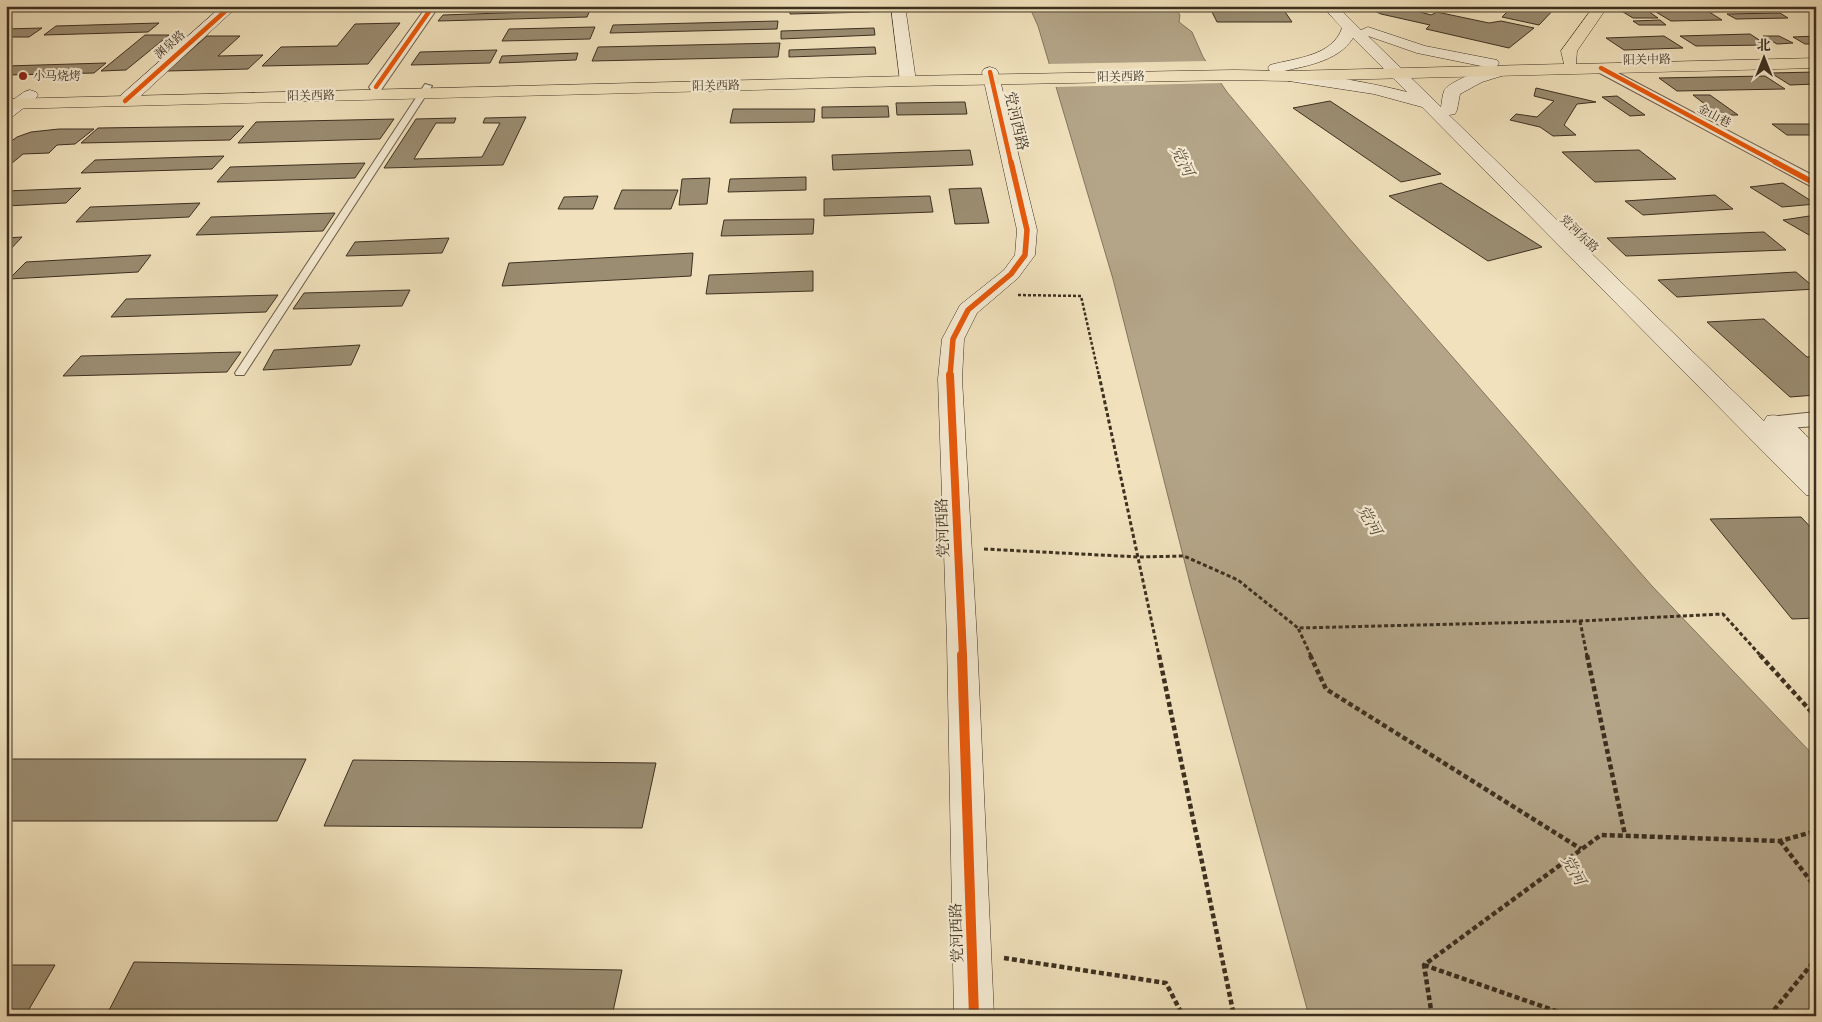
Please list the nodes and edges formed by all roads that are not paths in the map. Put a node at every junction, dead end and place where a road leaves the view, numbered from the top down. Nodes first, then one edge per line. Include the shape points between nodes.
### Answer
1 (231, 6) edge
2 (433, 6) edge
3 (898, 6) edge
4 (1329, 6) edge
5 (1342, 6) edge
6 (1601, 6) edge
7 (1359, 29) junction
8 (1816, 57) edge
9 (1570, 62) junction
10 (1816, 63) edge
11 (1496, 67) junction
12 (1601, 68) junction
13 (1407, 69) junction
14 (1283, 72) junction
15 (1001, 76) junction
16 (907, 78) junction
17 (376, 87) junction
18 (426, 90) junction
19 (129, 97) junction
20 (14, 102) edge
21 (1440, 108) junction
22 (1816, 184) edge
23 (240, 373) dead end
24 (1816, 419) edge
25 (1776, 422) junction
26 (1816, 461) edge
27 (1816, 488) edge
28 (974, 1016) edge

1 - 19 main road, 渊泉路
2 - 17 street
3 - 16 main road
4 - 7 main road, 党河东路
5 - 7 main road, 党河东路
6 - 9 highway via 1569,51
7 - 11 main road via 1422,50
7 - 13 main road, 党河东路
7 - 14 main road via 1335,49
8 - 9 highway, 阳关中路
9 - 11 highway, 阳关中路
10 - 12 highway, 阳关中路
11 - 12 highway, 阳关中路
11 - 13 highway, 阳关中路
11 - 21 main road via 1459,86
12 - 22 street, 金山巷
13 - 14 highway, 阳关西路
13 - 21 main road, 党河东路
14 - 15 highway, 阳关西路
14 - 21 main road via 1378,88
15 - 16 highway, 阳关西路
15 - 28 main road, 党河西路 via 1027,230 1025,255 1011,274 968,310 953,340 950,379
16 - 18 highway, 阳关西路
17 - 18 highway, 阳关西路
17 - 19 highway, 阳关西路
18 - 19 highway, 阳关西路
18 - 23 lane
19 - 20 highway, 阳关西路
21 - 25 main road, 党河东路
21 - 27 main road
24 - 25 street
25 - 26 main road, 党河东路

